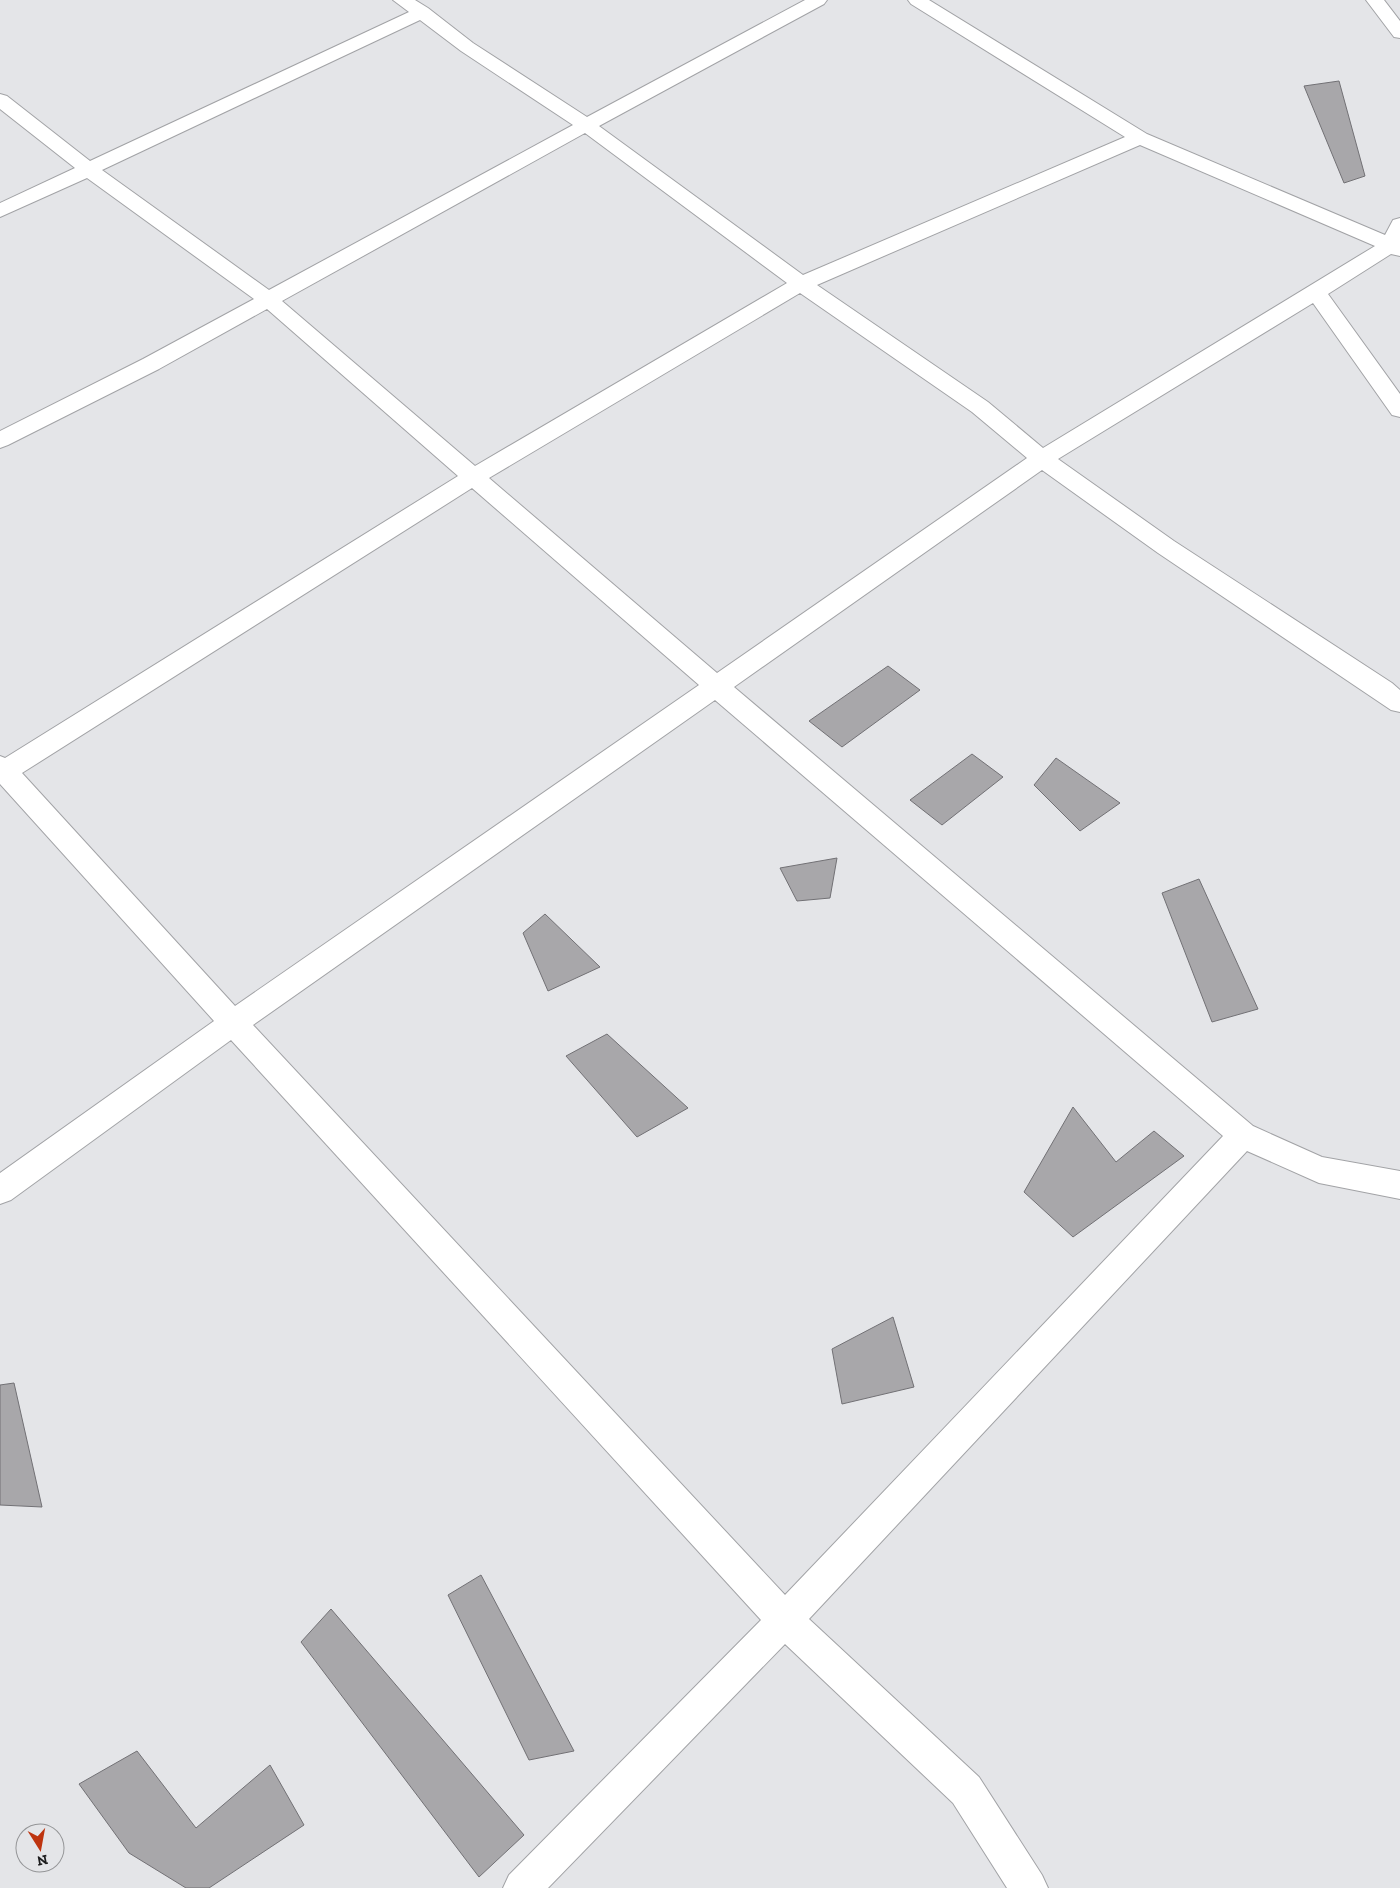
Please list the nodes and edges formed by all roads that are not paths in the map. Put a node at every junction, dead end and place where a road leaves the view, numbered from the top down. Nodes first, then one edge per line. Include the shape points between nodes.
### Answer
1 (402, 0) edge
2 (818, 0) edge
3 (917, 0) edge
4 (1375, 0) edge
5 (422, 12) junction
6 (1400, 33) edge
7 (0, 100) edge
8 (586, 125) junction
9 (1140, 138) junction
10 (89, 170) junction
11 (0, 211) edge
12 (1400, 224) edge
13 (1396, 247) edge
14 (801, 284) junction
15 (1316, 292) junction
16 (269, 300) junction
17 (1400, 410) edge
18 (0, 440) edge
19 (1042, 459) junction
20 (473, 477) junction
21 (715, 685) junction
22 (1400, 703) edge
23 (2, 770) edge
24 (233, 1023) junction
25 (1242, 1135) junction
26 (1400, 1185) edge
27 (0, 1190) edge
28 (785, 1620) junction
29 (522, 1888) edge
30 (1029, 1888) edge

1 - 5 street
2 - 8 street
3 - 9 street
4 - 6 street
5 - 8 street via 467,47
5 - 10 street
7 - 10 street
8 - 14 street
8 - 16 street
9 - 13 street
9 - 14 street
10 - 11 street
10 - 16 street
12 - 13 street
13 - 15 street
14 - 19 street via 980,408
14 - 20 street
15 - 17 street
15 - 19 street
16 - 18 street
16 - 20 street
19 - 21 street
19 - 22 street via 1166,547
20 - 21 street
20 - 23 street
21 - 24 street
21 - 25 street
23 - 24 street
24 - 27 street
24 - 28 street
25 - 26 street via 1319,1170
25 - 28 street
28 - 29 street
28 - 30 street via 966,1790

